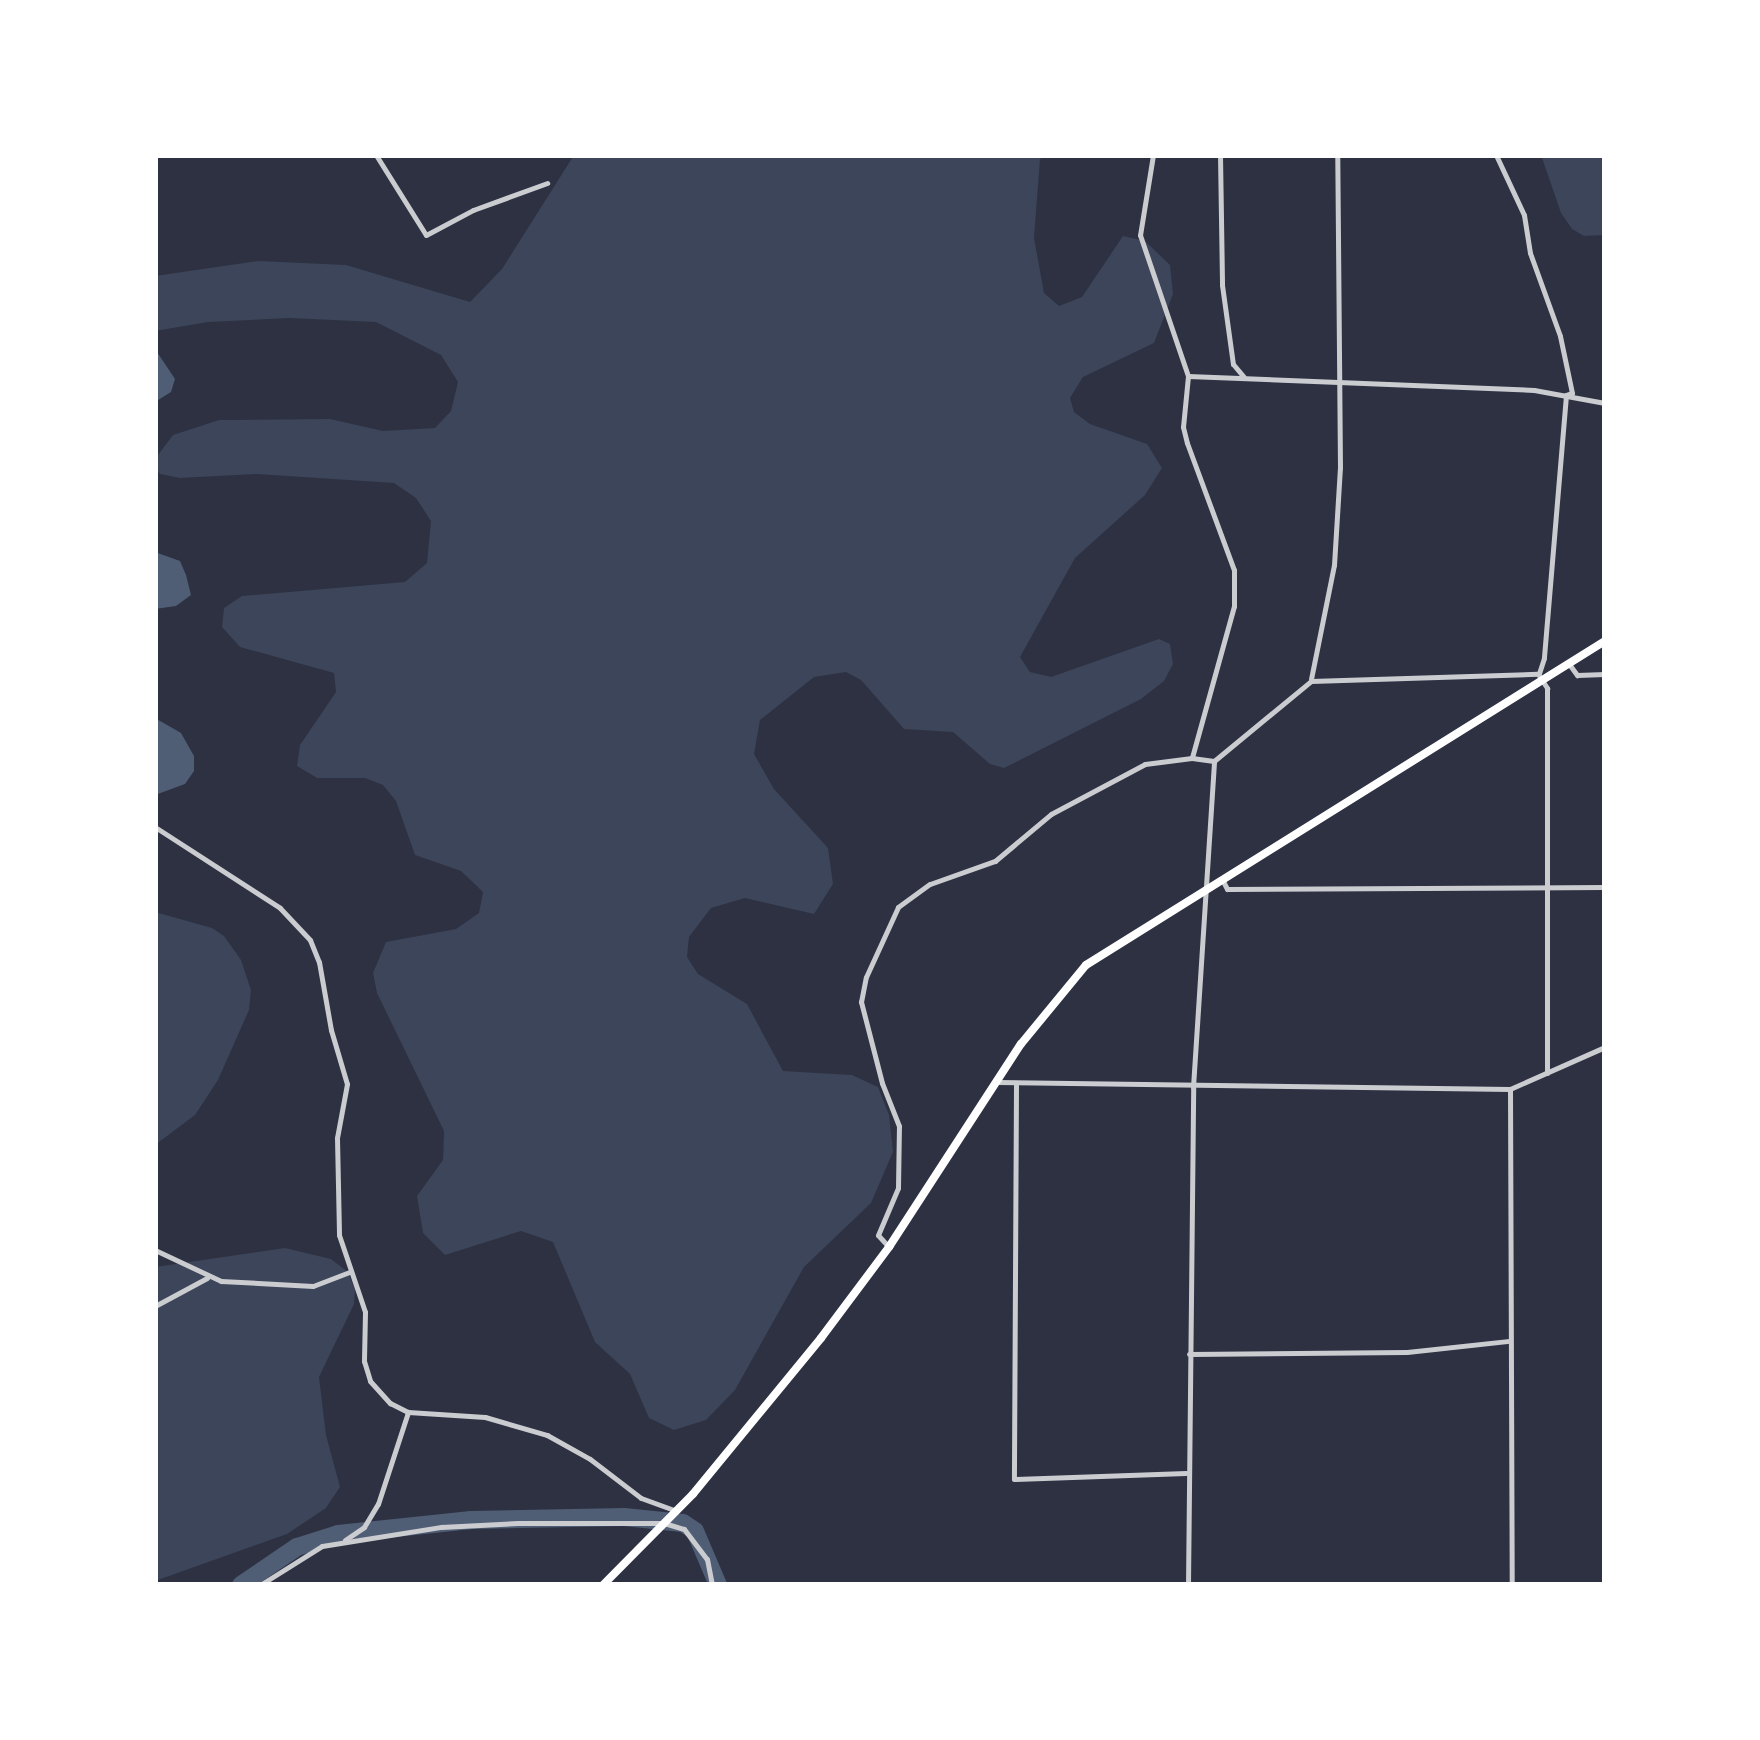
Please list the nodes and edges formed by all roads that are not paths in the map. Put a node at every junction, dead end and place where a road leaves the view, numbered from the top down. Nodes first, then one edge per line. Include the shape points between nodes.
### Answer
1 (376, 155) edge
2 (1153, 155) edge
3 (1220, 155) edge
4 (1338, 155) edge
5 (1496, 155) edge
6 (546, 183) dead end
7 (1188, 376) junction
8 (1244, 377) junction
9 (1341, 385) junction
10 (1566, 395) junction
11 (1605, 403) edge
12 (1605, 641) edge
13 (1569, 664) junction
14 (1605, 674) edge
15 (1540, 678) junction
16 (1311, 681) junction
17 (1192, 758) junction
18 (1214, 761) junction
19 (155, 826) edge
20 (1222, 878) junction
21 (1550, 886) junction
22 (1605, 887) edge
23 (1204, 888) junction
24 (1605, 1047) edge
25 (1547, 1073) junction
26 (996, 1082) junction
27 (1016, 1085) junction
28 (1193, 1087) junction
29 (1510, 1090) junction
30 (889, 1247) junction
31 (155, 1250) edge
32 (350, 1272) junction
33 (207, 1278) junction
34 (155, 1306) edge
35 (1509, 1341) junction
36 (1188, 1354) junction
37 (408, 1412) junction
38 (1186, 1473) junction
39 (677, 1511) junction
40 (664, 1523) junction
41 (342, 1541) junction
42 (260, 1585) edge
43 (604, 1585) edge
44 (712, 1585) edge
45 (1188, 1585) edge
46 (1512, 1585) edge

1 - 6 street via 426,235
2 - 7 street via 1140,235
3 - 8 street via 1222,285 1233,364
4 - 9 street
5 - 10 street via 1521,206 1534,269 1564,350 1572,393
7 - 8 street
7 - 17 street via 1183,427 1236,589
8 - 9 street
9 - 10 street
9 - 16 street via 1334,565
10 - 11 street
10 - 15 street
12 - 13 main road
13 - 14 street via 1577,675
13 - 15 main road
15 - 16 street
15 - 20 main road
15 - 21 street via 1548,688
16 - 18 street
17 - 18 street
17 - 30 street via 1145,764 1051,814 995,861 930,884 898,907 861,1002 900,1126 898,1188 878,1235
18 - 23 street
19 - 32 street via 280,908 314,951 347,1084 337,1150 338,1234
20 - 21 street via 1228,889
20 - 23 main road
21 - 22 street
21 - 25 street
23 - 26 main road via 1086,966
23 - 28 street
24 - 25 street
25 - 29 street
26 - 27 street
26 - 30 main road
27 - 28 street
27 - 38 street via 1014,1479
28 - 29 street
28 - 36 street
29 - 35 street
30 - 39 main road
31 - 33 street
32 - 33 street via 300,1286
32 - 37 street via 365,1312 366,1373 390,1404
33 - 34 street
35 - 36 street via 1407,1352
35 - 46 street
36 - 38 street
37 - 39 street via 496,1419 547,1434 641,1498
37 - 41 street via 378,1504 364,1527
38 - 45 street
39 - 40 main road
40 - 41 street via 499,1524
40 - 43 main road
40 - 44 street via 694,1537
41 - 42 street via 322,1546

